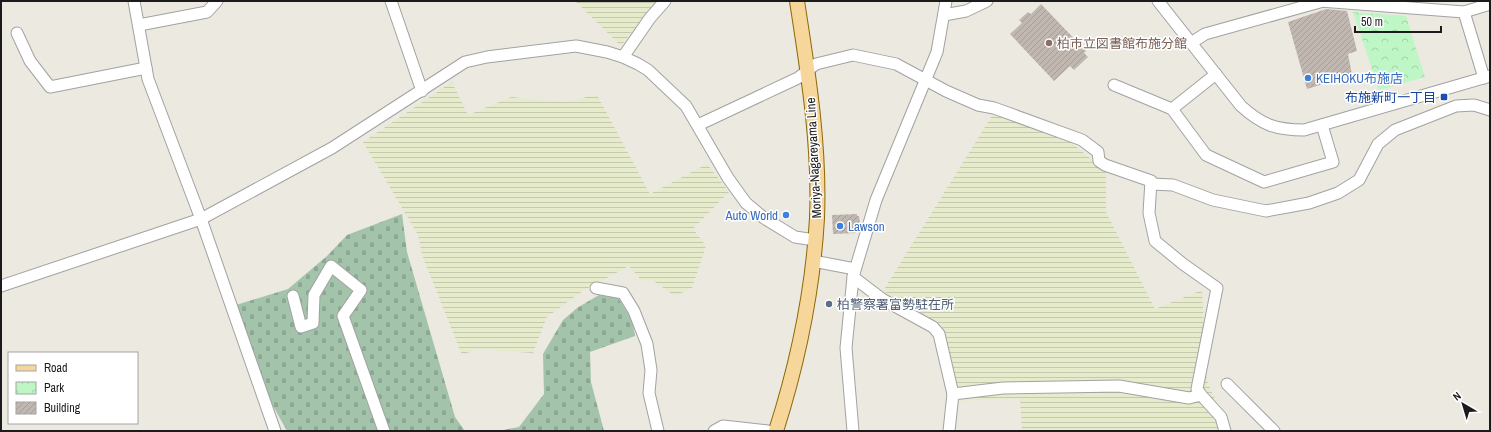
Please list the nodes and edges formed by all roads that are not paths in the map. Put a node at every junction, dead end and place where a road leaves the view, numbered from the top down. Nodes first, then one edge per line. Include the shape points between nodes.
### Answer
1 (134, 1) edge
2 (217, 1) edge
3 (391, 1) edge
4 (665, 1) edge
5 (797, 1) edge
6 (946, 1) edge
7 (987, 1) edge
8 (1158, 1) edge
9 (1320, 2) edge
10 (1490, 4) edge
11 (1464, 12) junction
12 (944, 15) junction
13 (139, 25) junction
14 (17, 33) dead end
15 (1191, 43) junction
16 (623, 57) junction
17 (146, 68) junction
18 (807, 71) junction
19 (1216, 74) junction
20 (1487, 77) edge
21 (925, 80) junction
22 (1114, 85) dead end
23 (422, 91) junction
24 (1172, 109) junction
25 (1490, 110) edge
26 (698, 125) junction
27 (1322, 125) junction
28 (1151, 184) junction
29 (201, 219) junction
30 (815, 240) junction
31 (813, 261) junction
32 (854, 273) junction
33 (1, 286) edge
34 (596, 288) dead end
35 (293, 296) dead end
36 (1227, 384) dead end
37 (953, 394) junction
38 (1201, 395) junction
39 (275, 431) edge
40 (384, 431) edge
41 (658, 431) edge
42 (714, 431) edge
43 (768, 431) edge
44 (776, 431) edge
45 (853, 431) edge
46 (949, 431) edge
47 (1225, 431) edge
48 (1274, 431) edge

1 - 13 street
2 - 13 street via 207,12
3 - 23 street
4 - 16 street
5 - 18 main road, Moriya-Nagareyama Line
6 - 12 street
7 - 12 street via 966,12
8 - 15 street
9 - 11 street
9 - 15 street via 1205,34
10 - 11 street
11 - 20 street
12 - 21 street via 936,52
13 - 17 street
14 - 17 street via 30,62 50,87
15 - 19 street
16 - 23 street via 576,46 486,57 465,62
16 - 26 street via 648,70 686,106
17 - 29 street
18 - 21 street via 816,64 853,55 896,64
18 - 26 street via 798,78
18 - 30 main road, Moriya-Nagareyama Line via 817,182
19 - 24 street
19 - 27 street via 1241,106 1255,119 1287,130 1304,130
20 - 27 street
21 - 28 street via 978,105 994,108 1082,140 1098,152 1099,161 1105,165 1151,181
21 - 32 street via 876,200
22 - 24 street
23 - 29 street via 332,148
24 - 27 street via 1206,155 1264,182 1333,162
25 - 28 street via 1474,105 1456,106 1395,130 1378,144 1358,180 1338,192 1309,203 1266,211 1214,200 1173,185
26 - 30 street via 728,178 746,203 764,218 795,237
28 - 38 street via 1149,213 1155,241 1217,288 1198,389
29 - 33 street
29 - 39 street
30 - 31 main road, Moriya-Nagareyama Line
31 - 32 street
31 - 44 main road, Moriya-Nagareyama Line via 792,377
32 - 37 street via 882,299 933,327 939,334
32 - 45 street via 846,348
34 - 41 street via 623,293 634,311 647,344 651,370 649,393
35 - 40 street via 301,327 313,323 314,295 331,266 361,290 343,316
36 - 48 street
37 - 38 street via 1003,388 1119,386 1189,398
37 - 46 street
38 - 47 street via 1221,417
42 - 43 street via 723,426

